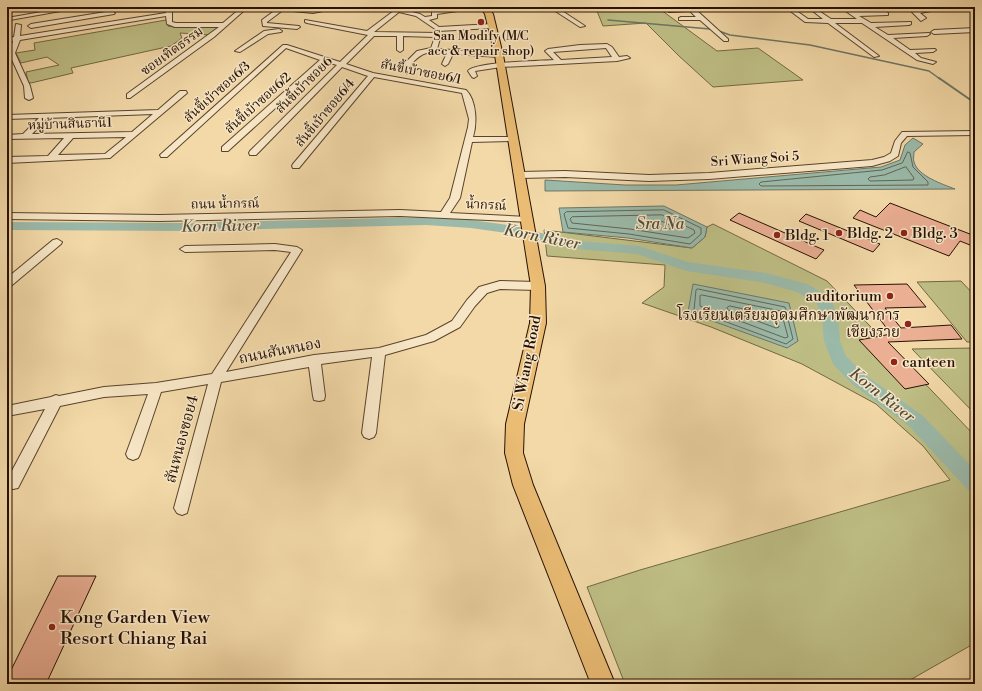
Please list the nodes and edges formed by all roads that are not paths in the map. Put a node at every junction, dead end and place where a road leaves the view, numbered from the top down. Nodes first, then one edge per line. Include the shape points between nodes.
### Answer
1 (80, 7) edge
2 (110, 7) edge
3 (169, 7) edge
4 (245, 7) edge
5 (270, 7) edge
6 (340, 7) edge
7 (484, 7) edge
8 (552, 7) edge
9 (788, 7) edge
10 (843, 7) edge
11 (875, 7) edge
12 (950, 7) edge
13 (282, 8) junction
14 (398, 8) edge
15 (690, 8) edge
16 (53, 9) edge
17 (446, 9) edge
18 (455, 10) dead end
19 (669, 10) dead end
20 (313, 11) junction
21 (816, 11) dead end
22 (169, 14) junction
23 (855, 14) junction
24 (10, 18) dead end
25 (701, 18) junction
26 (424, 19) junction
27 (681, 19) dead end
28 (921, 19) dead end
29 (308, 21) junction
30 (829, 21) junction
31 (864, 21) junction
32 (909, 23) dead end
33 (18, 25) dead end
34 (226, 25) junction
35 (871, 25) junction
36 (31, 26) dead end
37 (492, 26) junction
38 (582, 26) dead end
39 (297, 27) junction
40 (975, 30) edge
41 (438, 32) junction
42 (934, 32) dead end
43 (370, 33) junction
44 (927, 34) dead end
45 (400, 36) junction
46 (888, 37) junction
47 (17, 39) junction
48 (7, 40) edge
49 (726, 40) dead end
50 (284, 43) joint
51 (400, 50) dead end
52 (434, 50) junction
53 (933, 50) dead end
54 (238, 51) dead end
55 (450, 52) junction
56 (909, 52) junction
57 (876, 56) dead end
58 (627, 58) dead end
59 (325, 59) junction
60 (617, 59) junction
61 (500, 60) junction
62 (560, 61) junction
63 (933, 62) dead end
64 (341, 64) junction
65 (445, 64) dead end
66 (407, 72) dead end
67 (372, 75) junction
68 (474, 76) dead end
69 (183, 93) dead end
70 (130, 96) dead end
71 (29, 98) dead end
72 (159, 112) junction
73 (45, 116) junction
74 (7, 118) edge
75 (975, 133) edge
76 (133, 134) junction
77 (71, 136) junction
78 (7, 137) edge
79 (25, 137) junction
80 (514, 139) junction
81 (469, 140) junction
82 (225, 149) dead end
83 (253, 153) dead end
84 (164, 155) dead end
85 (51, 158) junction
86 (7, 160) edge
87 (296, 166) dead end
88 (520, 175) junction
89 (7, 216) edge
90 (443, 216) junction
91 (528, 220) junction
92 (57, 242) dead end
93 (185, 249) dead end
94 (7, 284) edge
95 (538, 286) junction
96 (379, 352) junction
97 (314, 360) junction
98 (216, 378) junction
99 (156, 388) junction
100 (319, 396) dead end
101 (56, 400) junction
102 (7, 411) edge
103 (369, 433) dead end
104 (133, 454) dead end
105 (13, 483) dead end
106 (182, 508) dead end
107 (603, 684) edge

1 - 16 street
2 - 36 street via 113,16
3 - 22 street
4 - 34 street, ซอยเทิดธรรม
5 - 13 street
6 - 20 street
7 - 37 main road, Si Wiang Road
8 - 38 street
9 - 30 street via 807,21
10 - 23 street
11 - 23 street via 886,14
12 - 28 street via 915,12 923,18
13 - 20 street
13 - 39 street via 264,21 265,25
14 - 26 street
14 - 43 street, สันขี้เบ้าซอย6
15 - 19 street
15 - 25 street
16 - 24 street
17 - 18 street
17 - 26 street via 434,13 435,17
20 - 29 street
21 - 30 street
22 - 34 street via 169,23 175,25
22 - 47 street
23 - 31 street
25 - 27 street
25 - 49 street
26 - 41 street
29 - 39 street
29 - 43 street
30 - 31 street
30 - 57 street
31 - 35 street
32 - 35 street
33 - 47 street
34 - 70 street, ซอยเทิดธรรม
35 - 46 street
37 - 41 street
37 - 61 main road, Si Wiang Road
39 - 54 street via 290,32 266,32
40 - 42 street
41 - 45 street
41 - 52 street
43 - 45 street
43 - 64 street, สันขี้เบ้าซอย6
44 - 46 street
45 - 51 street
46 - 56 street
47 - 48 street
47 - 71 street via 12,53 27,86
50 - 59 street, สันขี้เบ้าซอย6/1
50 - 84 street, สันขี้เบ้าซอย6/3
52 - 55 street
52 - 66 street via 419,52 407,64 410,67
53 - 56 street
55 - 61 street
55 - 65 street
56 - 63 street via 919,59
58 - 60 street
59 - 64 street, สันขี้เบ้าซอย6/1
59 - 82 street, สันขี้เบ้าซอย6/2
60 - 62 street
60 - 62 street via 607,46 548,51
61 - 62 street
61 - 68 street via 473,69 471,71
61 - 80 main road, Si Wiang Road
64 - 67 street, สันขี้เบ้าซอย6/1
64 - 83 street, สันขี้เบ้าซอย6
67 - 81 street, สันขี้เบ้าซอย6/1 via 464,91 473,119
67 - 87 street, สันขี้เบ้าซอย6/4
69 - 72 street
72 - 73 street
72 - 76 street
73 - 74 street
73 - 79 street
75 - 88 street, Sri Wiang Soi 5 via 905,134 896,144 895,154 872,163 744,174 649,178 565,174
76 - 77 street, หมู่บ้านสินธานี1
76 - 85 street via 107,156
77 - 79 street, หมู่บ้านสินธานี1
77 - 85 street
78 - 79 street, หมู่บ้านสินธานี1
80 - 81 street
80 - 88 main road, Si Wiang Road
81 - 90 street, สันขี้เบ้าซอย6/1 via 455,198
85 - 86 street
88 - 91 main road, Si Wiang Road
89 - 90 street, ถนน น้ำกรณ์ via 166,218 400,213
90 - 91 street, น้ำกรณ์
91 - 95 main road, Si Wiang Road
92 - 94 street
93 - 98 street, สันหนองซอย4 via 275,247 297,250
95 - 96 street, ถนนสันหนอง via 500,285 484,290 456,324 430,338
95 - 107 main road, Si Wiang Road via 538,323 515,424 514,453 523,485
96 - 97 street, ถนนสันหนอง
96 - 103 street
97 - 98 street, ถนนสันหนอง
97 - 100 street
98 - 99 street, ถนนสันหนอง
98 - 106 street, สันหนองซอย4
99 - 101 street, ถนนสันหนอง via 104,392
99 - 104 street
101 - 102 street, ถนนสันหนอง
101 - 105 street

